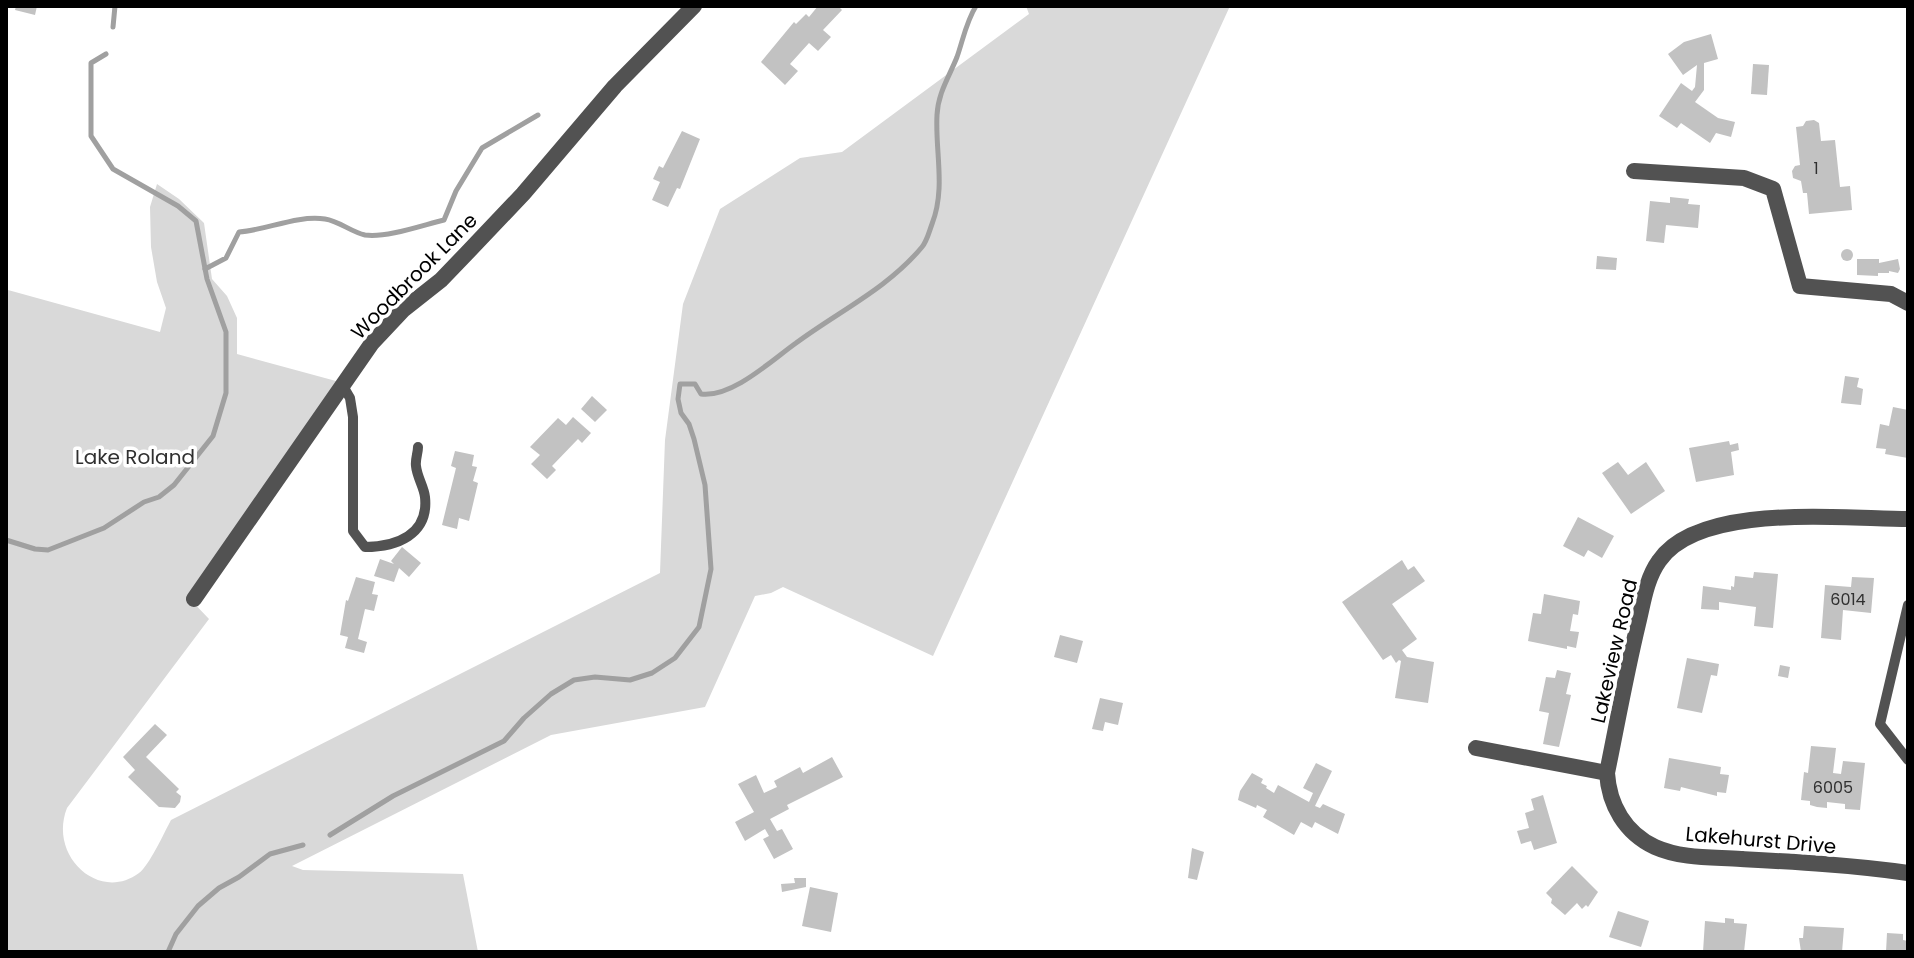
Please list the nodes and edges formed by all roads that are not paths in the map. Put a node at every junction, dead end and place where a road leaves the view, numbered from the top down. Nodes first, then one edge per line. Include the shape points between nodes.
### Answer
1 (694, 6) edge
2 (1634, 171) dead end
3 (1908, 303) edge
4 (343, 386) junction
5 (418, 447) dead end
6 (1908, 519) edge
7 (194, 599) dead end
8 (1908, 605) edge
9 (1908, 740) edge
10 (1896, 745) junction
11 (1476, 748) dead end
12 (1908, 760) edge
13 (1607, 773) junction
14 (1908, 873) edge

1 - 4 street, Woodbrook Lane via 615,86 458,263 372,343
2 - 3 street via 1744,178 1773,189 1800,286 1891,294
4 - 5 lane via 353,417 353,531 365,547 405,541 422,522 426,498 416,467
4 - 7 street, Woodbrook Lane
6 - 13 street, Lakeview Road via 1784,517 1710,527 1685,536 1659,560 1644,597
8 - 10 lane via 1880,724
9 - 10 lane
10 - 12 lane
11 - 13 street
13 - 14 street, Lakehurst Drive via 1608,791 1630,830 1673,853

